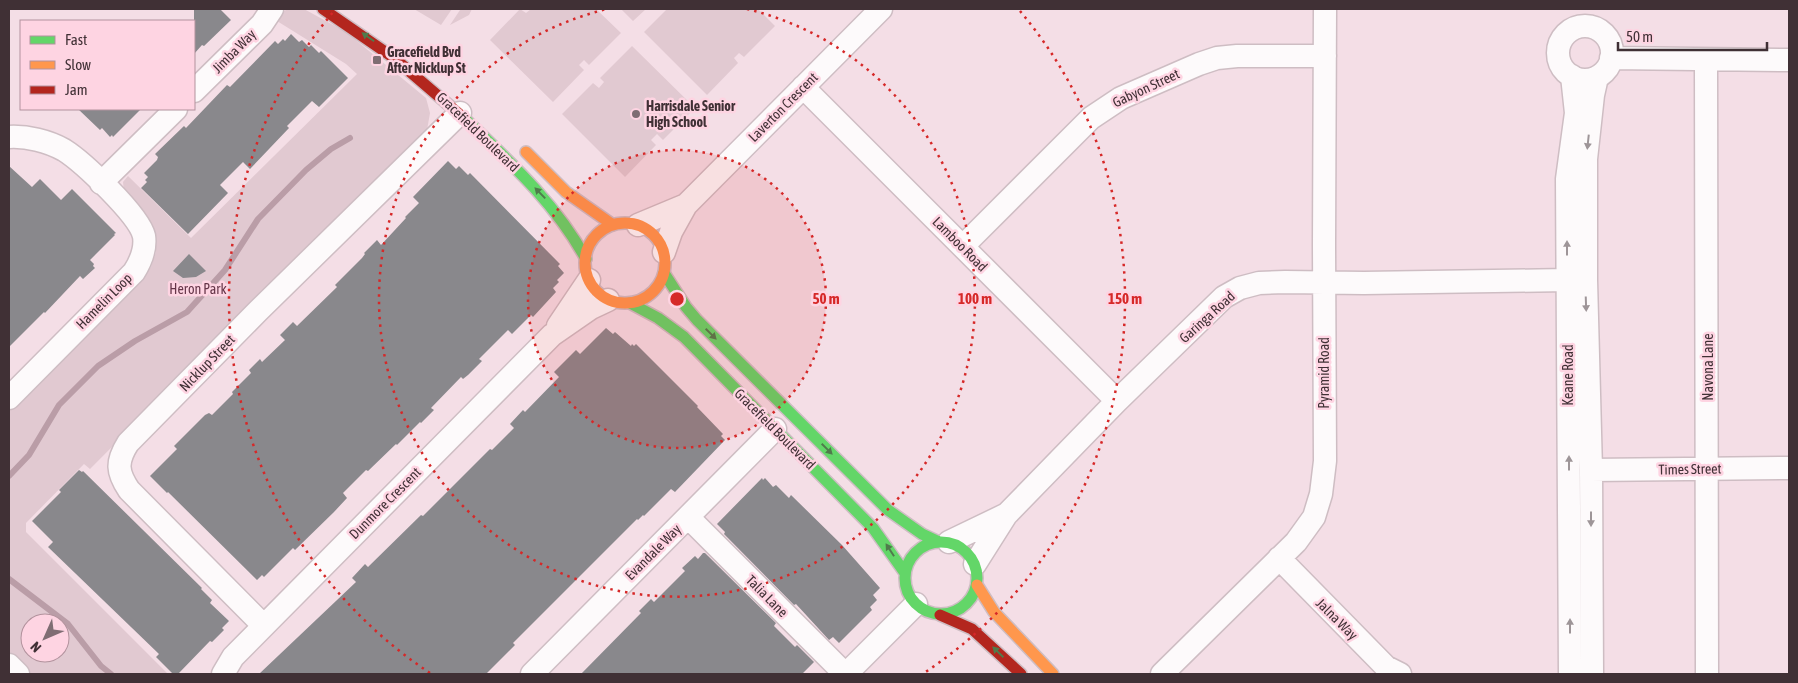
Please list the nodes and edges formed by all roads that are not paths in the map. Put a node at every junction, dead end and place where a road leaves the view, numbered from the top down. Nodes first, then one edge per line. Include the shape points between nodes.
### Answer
1 (272, 9) edge
2 (323, 9) edge
3 (881, 9) edge
4 (1325, 9) edge
5 (1585, 18) edge
6 (1325, 56) junction
7 (1611, 58) junction
8 (1706, 60) junction
9 (1789, 60) edge
10 (1572, 76) junction
11 (1597, 77) junction
12 (803, 86) junction
13 (195, 90) edge
14 (175, 110) edge
15 (460, 113) junction
16 (9, 137) edge
17 (517, 143) dead end
18 (101, 183) junction
19 (686, 205) junction
20 (612, 225) junction
21 (638, 225) junction
22 (962, 246) junction
23 (664, 263) junction
24 (587, 270) junction
25 (1567, 280) junction
26 (1324, 282) junction
27 (619, 301) junction
28 (552, 335) junction
29 (9, 398) edge
30 (1117, 401) junction
31 (776, 430) junction
32 (1789, 468) edge
33 (1708, 469) junction
34 (1591, 470) junction
35 (1006, 515) junction
36 (688, 517) junction
37 (944, 542) junction
38 (1279, 558) junction
39 (905, 573) junction
40 (976, 574) junction
41 (916, 604) junction
42 (940, 615) junction
43 (264, 625) junction
44 (1033, 655) junction
45 (9, 664) edge
46 (1019, 672) edge
47 (18, 674) edge
48 (223, 674) edge
49 (532, 674) edge
50 (845, 674) edge
51 (1053, 674) edge
52 (1162, 674) edge
53 (1400, 674) edge
54 (1570, 674) edge
55 (1592, 674) edge
56 (1707, 674) edge

1 - 13 street, Jimba Way via 262,24
15 -> 2 street, Gracefield Boulevard via 393,56
3 - 12 street, Laverton Crescent
4 - 6 street, Pyramid Road
5 - 7 street, Keane Road via 1609,41
5 - 10 street, Keane Road via 1560,43 1560,64
6 - 22 street, Gabyon Street via 1217,58 1121,98 1091,118
6 - 26 street, Pyramid Road
7 - 8 street
7 - 11 street, Keane Road via 1606,70
8 - 9 street
8 - 33 street, Navona Lane
10 - 11 street via 1587,80
25 -> 10 street, Keane Road via 1567,179 1576,113
11 -> 34 street, Keane Road via 1586,160
12 - 19 street, Laverton Crescent
12 - 22 street, Lamboo Road
14 - 18 street
24 -> 15 street, Gracefield Boulevard via 575,238 550,203
15 - 43 street, Nicklup Street via 258,311 128,443 121,454 119,469 129,490
16 - 18 street, Hamelin Loop via 56,146
17 - 20 street, Gracefield Boulevard via 566,192
18 - 29 street, Hamelin Loop via 139,224 144,242 139,264
19 - 21 street, Laverton Crescent
19 - 23 street, Laverton Crescent via 671,232
20 - 21 street
20 - 24 street via 595,236 589,245
21 - 23 street via 658,240
22 - 30 street, Lamboo Road
23 - 27 street via 662,280 647,297 635,302
23 -> 37 street, Gracefield Boulevard via 686,307 697,320 888,510 922,534
24 - 27 street via 594,288
24 - 28 street, Dunmore Crescent
25 - 26 street, Garinga Road
54 -> 25 street, Keane Road
26 - 30 street, Garinga Road via 1259,283 1224,297
26 - 38 street, Pyramid Road via 1325,461 1321,494 1314,517 1296,542
27 - 28 street, Dunmore Crescent via 592,308
27 - 31 street, Gracefield Boulevard via 655,315 670,325
28 - 43 street, Dunmore Crescent
30 - 35 street, Garinga Road
31 - 36 street, Evandale Way
39 -> 31 street, Gracefield Boulevard via 873,528
32 - 33 street, Times Street
33 - 34 street, Times Street
33 - 56 street, Navona Lane
34 -> 55 street, Keane Road
35 - 37 street, Garinga Road
35 - 40 street, Garinga Road
36 - 49 street, Evandale Way
36 - 50 street, Talia Lane
37 - 39 street via 926,545 916,551 908,561
37 - 40 street via 964,550
38 - 52 street, Pyramid Road
38 - 53 street, Jalna Way via 1386,667
39 - 41 street via 905,585
40 - 42 street via 970,601 962,609
40 - 44 street via 994,612
41 - 42 street via 923,610
41 - 50 street
46 -> 42 street via 972,629
43 - 48 street, Dunmore Crescent via 233,657
44 - 46 street
44 - 51 street
45 - 47 street

